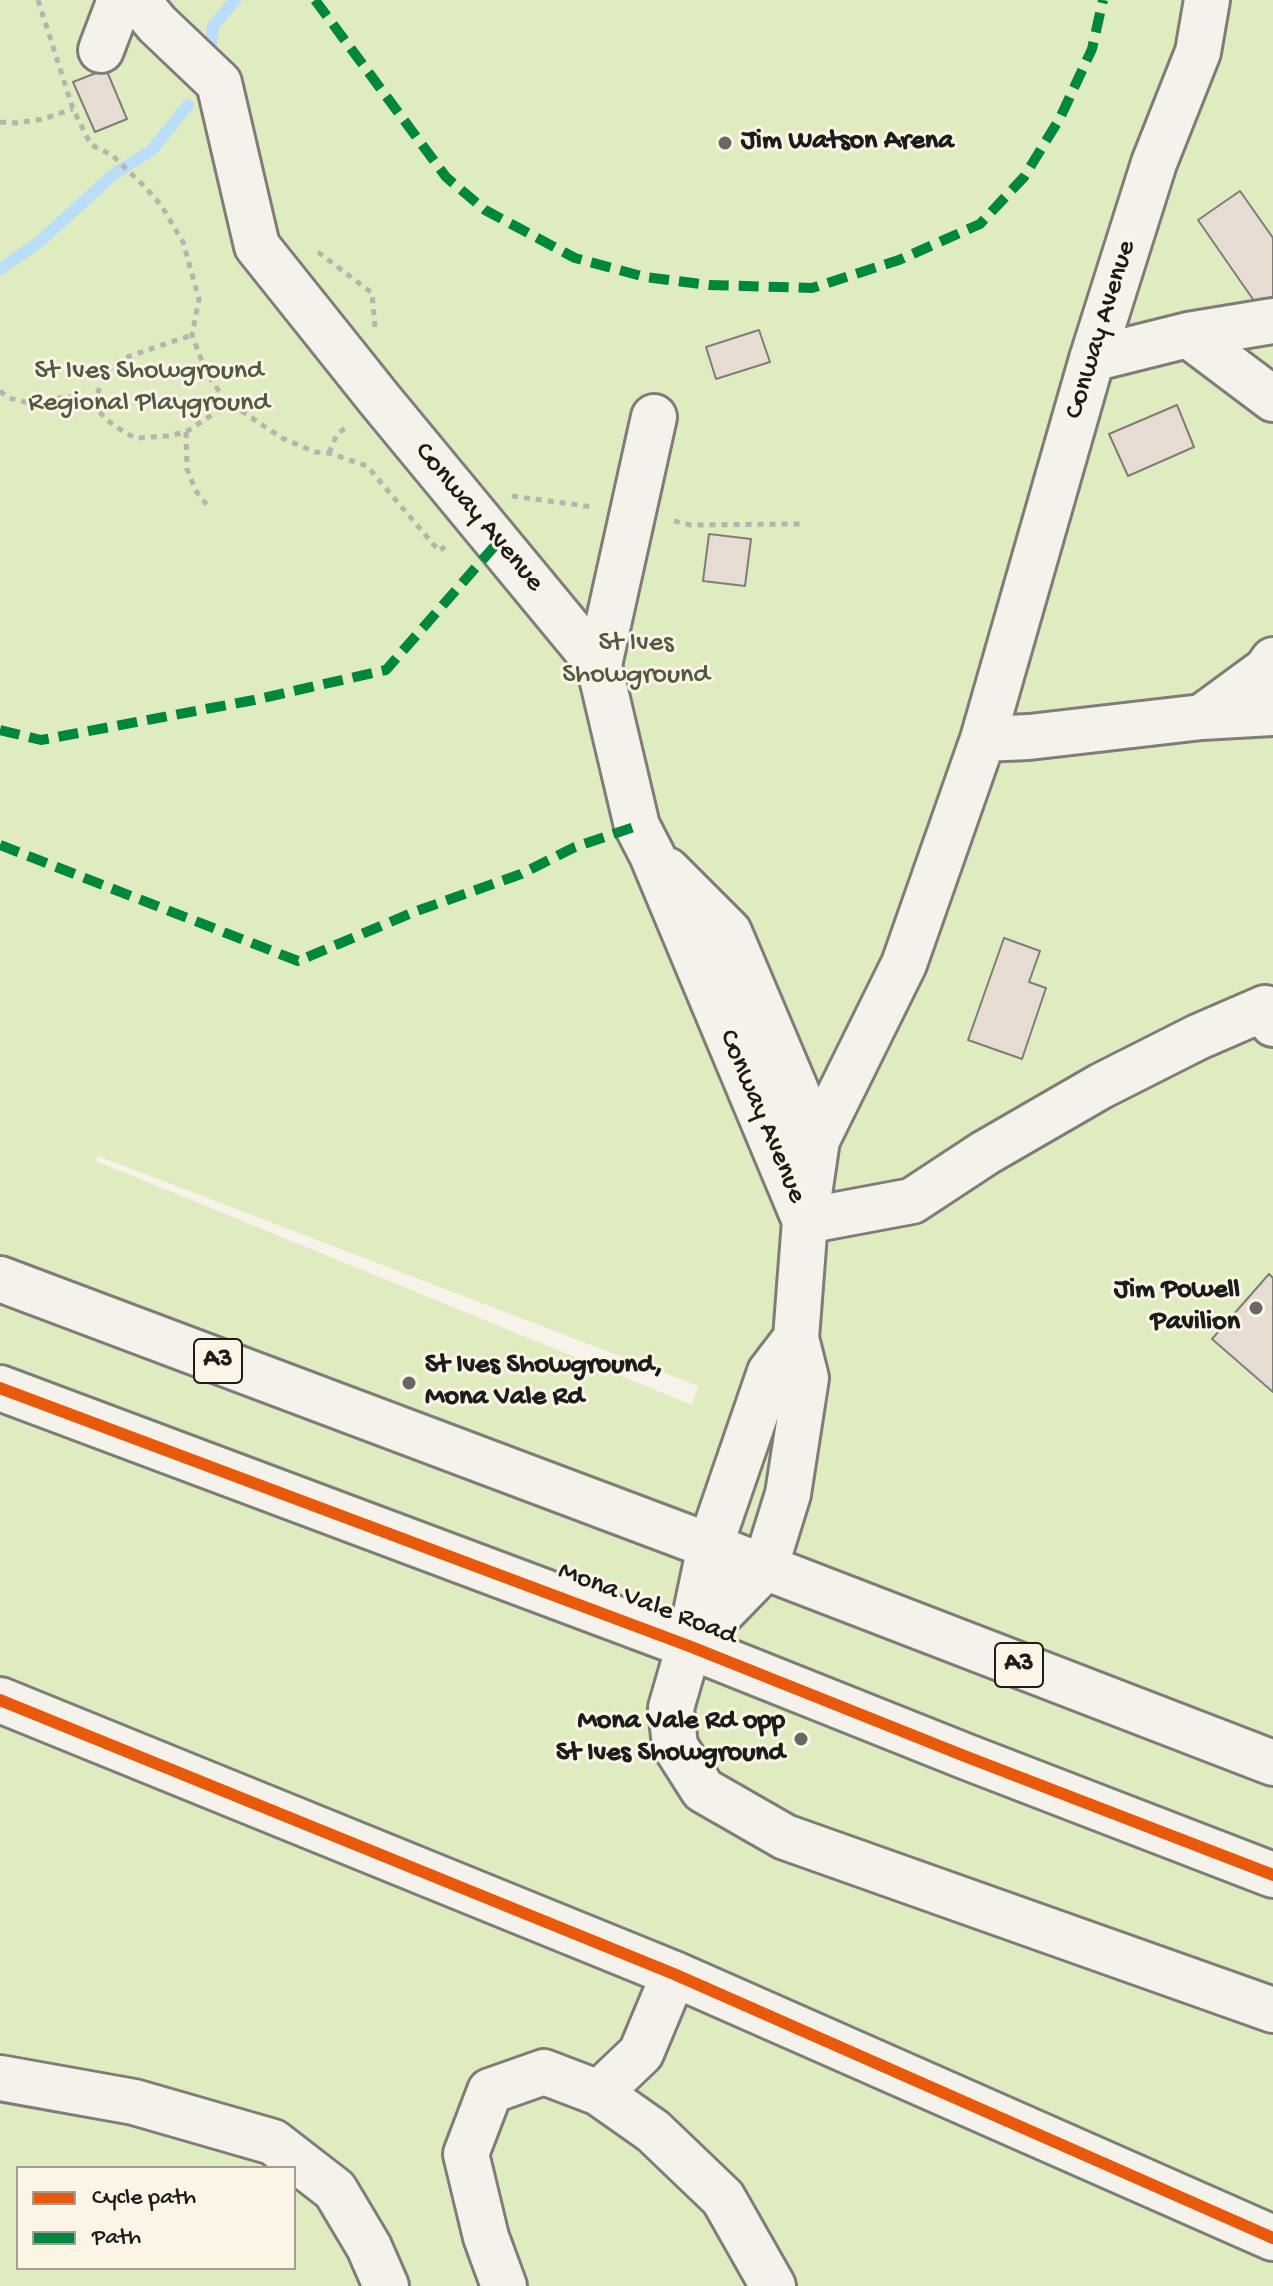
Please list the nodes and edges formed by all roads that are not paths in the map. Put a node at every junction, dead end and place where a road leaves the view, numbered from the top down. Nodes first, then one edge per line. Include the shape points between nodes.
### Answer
1 (120, 0) edge
2 (137, 0) edge
3 (1207, 0) edge
4 (101, 50) dead end
5 (1273, 321) edge
6 (1188, 335) junction
7 (1092, 359) junction
8 (1273, 399) edge
9 (654, 417) dead end
10 (1273, 660) edge
11 (599, 665) junction
12 (1273, 713) edge
13 (1202, 717) junction
14 (983, 739) junction
15 (652, 855) junction
16 (1273, 1024) edge
17 (817, 1140) junction
18 (805, 1221) junction
19 (0, 1279) edge
20 (796, 1338) junction
21 (0, 1388) edge
22 (710, 1546) junction
23 (765, 1568) junction
24 (689, 1646) junction
25 (0, 1700) edge
26 (1273, 1763) edge
27 (1273, 1875) edge
28 (674, 1974) junction
29 (1273, 2010) edge
30 (0, 2078) edge
31 (599, 2093) junction
32 (1273, 2238) edge
33 (386, 2286) edge
34 (504, 2286) edge
35 (773, 2286) edge

1 - 4 main road
2 - 11 main road, Conway Avenue via 219,83 257,246
3 - 7 main road, Conway Avenue via 1198,52 1154,163
5 - 6 main road
6 - 7 main road
6 - 8 main road
7 - 14 main road, Conway Avenue
9 - 11 main road
10 - 13 main road
11 - 15 main road, Conway Avenue via 637,826
12 - 13 main road
13 - 14 main road
14 - 17 main road, Conway Avenue via 904,964
15 - 17 main road via 729,932
15 - 18 main road, Conway Avenue
16 - 18 main road via 1265,1008 1198,1037 1101,1086 912,1201
17 - 18 main road, Conway Avenue
18 - 20 main road
19 - 22 main road, A3
20 - 22 main road via 770,1372
20 - 23 main road via 806,1378 788,1494
21 - 24 main road, Mona Vale Road
22 - 23 main road, A3
22 - 24 main road
23 - 24 main road
23 - 26 main road, A3
24 - 27 main road, Mona Vale Road
24 - 29 main road via 672,1720 675,1746 703,1790 785,1837
25 - 28 main road
28 - 31 main road via 641,2053
28 - 32 main road
30 - 33 main road via 134,2102 273,2142 335,2190
31 - 34 main road via 544,2072 490,2091 466,2154
31 - 35 main road via 653,2131 723,2198

